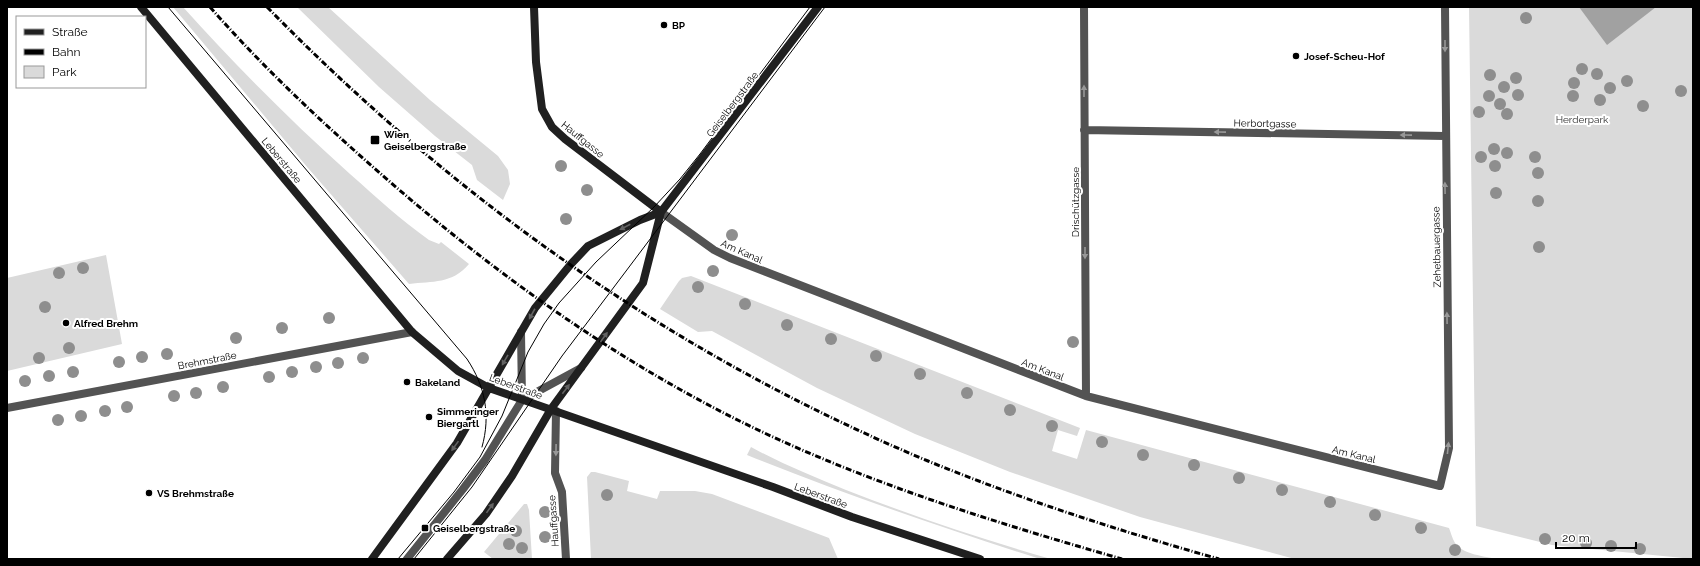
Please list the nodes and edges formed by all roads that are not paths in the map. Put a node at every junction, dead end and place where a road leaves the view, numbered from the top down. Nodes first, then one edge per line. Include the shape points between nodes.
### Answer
1 (141, 7) edge
2 (534, 7) edge
3 (818, 7) edge
4 (1084, 7) edge
5 (1445, 7) edge
6 (1084, 130) junction
7 (1445, 136) junction
8 (661, 212) junction
9 (412, 332) junction
10 (521, 332) junction
11 (581, 368) junction
12 (489, 388) junction
13 (1086, 396) junction
14 (522, 400) junction
15 (7, 408) edge
16 (553, 410) junction
17 (1440, 486) joint
18 (372, 559) edge
19 (407, 559) edge
20 (447, 559) edge
21 (566, 559) edge
22 (980, 559) edge

1 - 9 main road, Leberstraße
2 - 8 main road, Hauffgasse via 538,91 547,120 565,139
3 - 8 main road, Geiselbergstraße
6 -> 4 street, Drischützgasse
5 -> 7 street, Zehetbauergasse
7 -> 6 street, Herbortgasse
6 -> 13 street, Drischützgasse
17 -> 7 street, Zehetbauergasse via 1449,448
8 -> 10 main road via 588,246 535,308
11 -> 8 main road, Geiselbergstraße via 643,283
8 - 13 street, Am Kanal via 714,250 730,258
9 - 12 main road, Leberstraße via 458,371
9 - 15 street, Brehmstraße
10 -> 12 main road
10 - 14 street
11 - 14 street
16 -> 11 main road, Geiselbergstraße
12 - 14 main road, Leberstraße
12 -> 18 main road via 457,443
13 - 17 street, Am Kanal
14 - 16 main road, Leberstraße
14 - 19 street via 467,485
20 -> 16 main road, Geiselbergstraße via 486,514
16 -> 21 street, Hauffgasse via 555,473 562,492
16 - 22 main road, Leberstraße via 852,517

